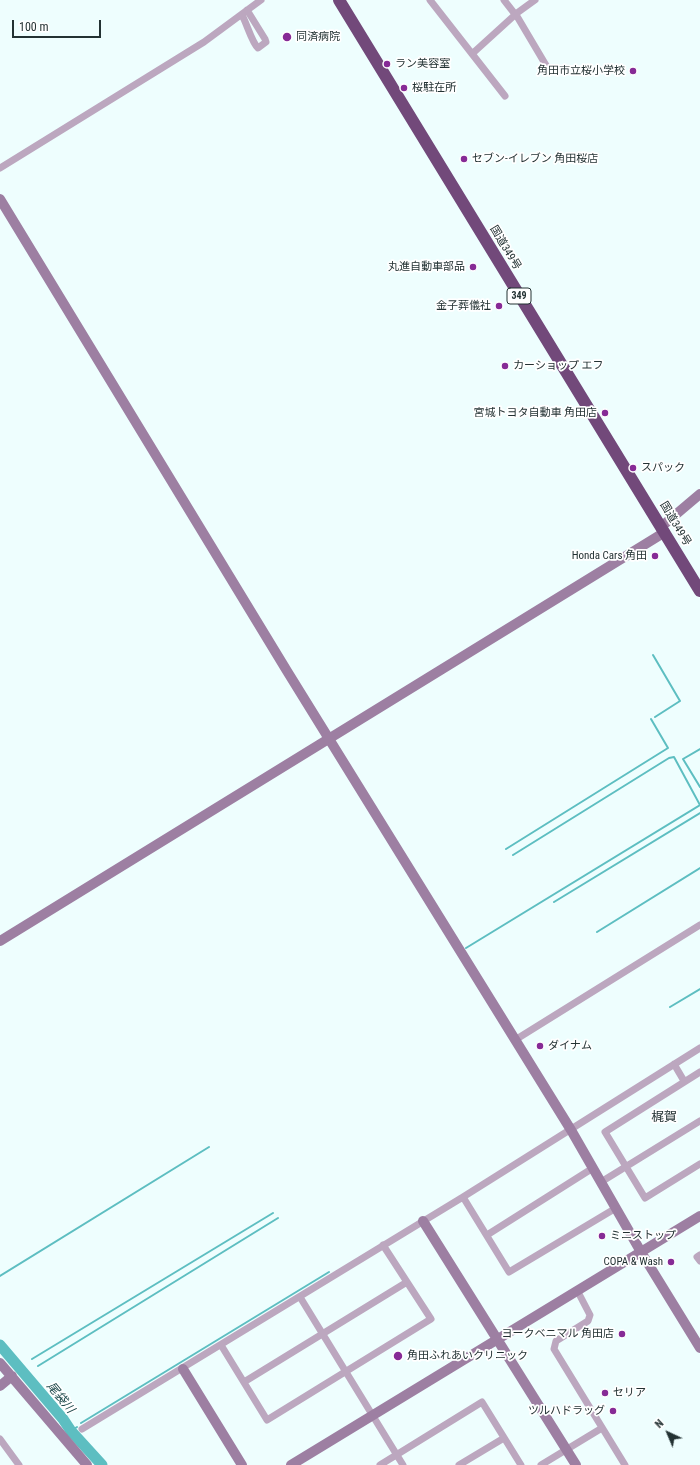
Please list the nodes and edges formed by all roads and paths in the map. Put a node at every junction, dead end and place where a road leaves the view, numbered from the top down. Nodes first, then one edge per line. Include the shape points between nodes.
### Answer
1 (261, 0) edge
2 (339, 0) edge
3 (430, 0) edge
4 (504, 0) edge
5 (535, 0) edge
6 (515, 14) junction
7 (473, 53) junction
8 (550, 72) dead end
9 (505, 96) dead end
10 (0, 168) edge
11 (0, 199) edge
12 (700, 494) edge
13 (663, 530) junction
14 (700, 591) edge
15 (330, 739) junction
16 (700, 925) edge
17 (0, 941) edge
18 (515, 1040) junction
19 (700, 1048) edge
20 (674, 1064) junction
21 (700, 1072) edge
22 (684, 1081) junction
23 (700, 1121) edge
24 (571, 1130) junction
25 (700, 1164) edge
26 (626, 1166) junction
27 (593, 1168) junction
28 (601, 1182) junction
29 (463, 1197) junction
30 (616, 1208) junction
31 (700, 1216) edge
32 (423, 1221) junction
33 (487, 1235) junction
34 (383, 1245) junction
35 (641, 1252) junction
36 (700, 1255) edge
37 (700, 1261) edge
38 (407, 1282) junction
39 (577, 1290) junction
40 (300, 1297) junction
41 (323, 1334) junction
42 (496, 1340) junction
43 (221, 1345) junction
44 (700, 1348) edge
45 (0, 1363) edge
46 (183, 1368) junction
47 (346, 1373) junction
48 (12, 1376) junction
49 (244, 1382) junction
50 (0, 1386) edge
51 (373, 1416) junction
52 (602, 1428) junction
53 (82, 1429) dead end
54 (504, 1438) junction
55 (0, 1439) edge
56 (566, 1450) junction
57 (397, 1455) junction
58 (19, 1465) edge
59 (87, 1465) edge
60 (242, 1465) edge
61 (291, 1465) edge
62 (380, 1465) edge
63 (403, 1465) edge
64 (459, 1465) edge
65 (521, 1465) edge
66 (541, 1465) edge
67 (576, 1465) edge
68 (625, 1465) edge

1 - 10 street via 204,42
2 - 13 highway, 国道349号 / 349
3 - 7 street
4 - 6 street
5 - 6 street
6 - 7 street
6 - 8 street
7 - 9 street
11 - 15 street
12 - 13 street
13 - 14 highway, 国道349号 / 349
13 - 15 street
15 - 17 street
15 - 18 street
16 - 18 street
18 - 24 street
19 - 20 street
20 - 22 street
20 - 24 street
21 - 22 street
22 - 26 street via 605,1132
23 - 26 street
24 - 27 street
24 - 29 street
25 - 26 street via 645,1198
26 - 28 street
27 - 28 street
27 - 33 street
28 - 30 street
29 - 32 street
29 - 33 street
30 - 33 street via 509,1272
30 - 35 street
31 - 35 street
32 - 34 street
32 - 42 street
34 - 38 street
34 - 40 street
35 - 39 street
35 - 44 street
36 - 37 street via 697,1257
38 - 41 street
38 - 47 street via 431,1319
39 - 42 street
39 - 52 street via 590,1315 588,1321 556,1340 554,1349
40 - 41 street
40 - 43 street
41 - 47 street
41 - 49 street
42 - 51 street
42 - 56 street
43 - 46 street
43 - 49 street
45 - 48 street
46 - 53 street
46 - 60 street
47 - 49 street via 267,1420
47 - 51 street
48 - 50 street
48 - 59 street
51 - 57 street
51 - 61 street
52 - 56 street
52 - 68 street
54 - 57 street via 482,1402
54 - 64 street
54 - 65 street
55 - 58 street
56 - 66 street
56 - 67 street
57 - 62 street
57 - 63 street

